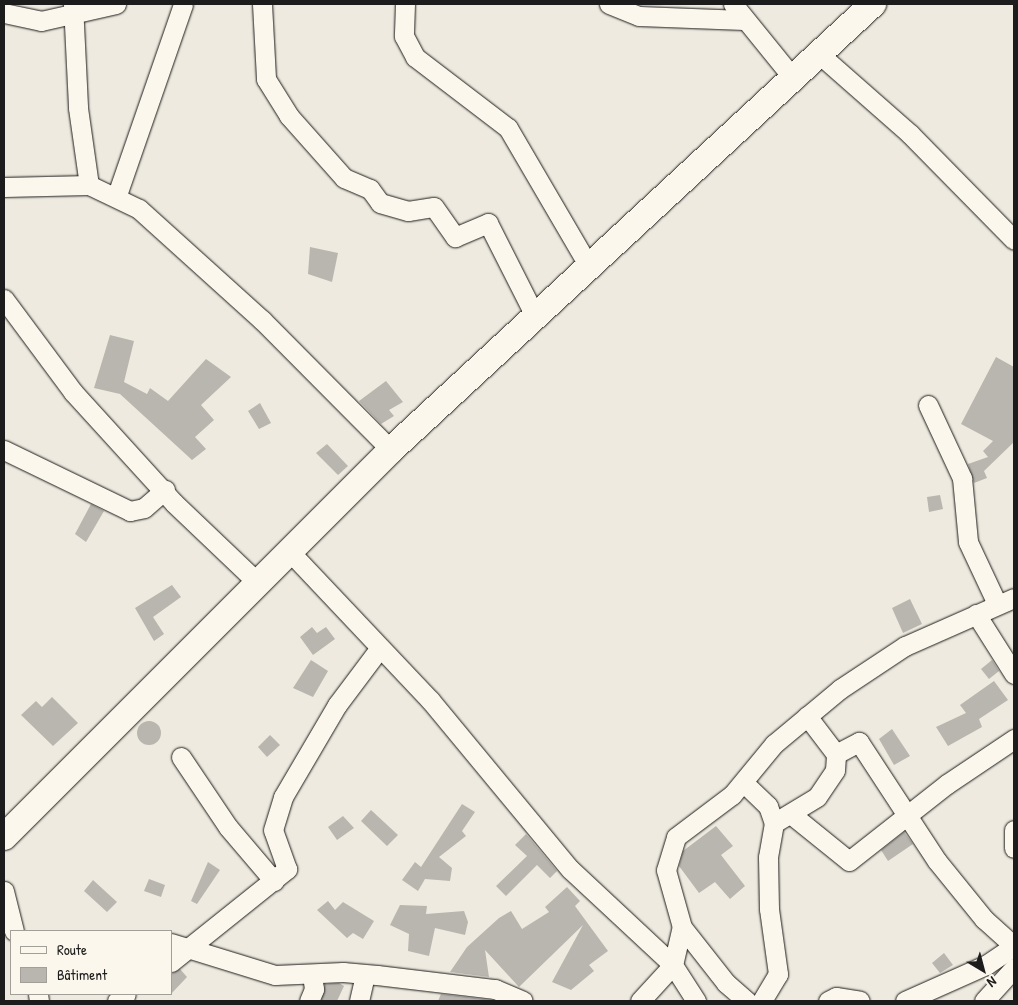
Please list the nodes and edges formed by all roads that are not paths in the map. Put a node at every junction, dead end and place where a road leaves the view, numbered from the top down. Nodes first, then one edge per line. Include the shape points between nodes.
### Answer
1 (116, 4) edge
2 (184, 4) edge
3 (262, 4) edge
4 (405, 4) edge
5 (609, 4) edge
6 (733, 4) edge
7 (873, 4) edge
8 (72, 8) edge
9 (4, 13) edge
10 (744, 20) junction
11 (820, 54) junction
12 (793, 78) junction
13 (89, 184) junction
14 (4, 187) edge
15 (116, 195) junction
16 (1014, 240) edge
17 (588, 265) junction
18 (4, 299) edge
19 (535, 316) junction
20 (928, 405) dead end
21 (4, 450) edge
22 (391, 450) junction
23 (165, 490) junction
24 (290, 552) junction
25 (258, 583) junction
26 (1006, 602) edge
27 (976, 614) junction
28 (378, 649) junction
29 (1014, 674) edge
30 (807, 716) junction
31 (1014, 739) edge
32 (836, 754) junction
33 (181, 757) dead end
34 (744, 783) junction
35 (792, 815) junction
36 (904, 817) junction
37 (774, 823) junction
38 (1014, 830) edge
39 (4, 837) edge
40 (1014, 848) edge
41 (274, 881) junction
42 (4, 891) edge
43 (682, 927) junction
44 (14, 930) edge
45 (172, 943) edge
46 (192, 946) junction
47 (1014, 946) edge
48 (172, 961) edge
49 (673, 965) junction
50 (1014, 968) edge
51 (312, 974) junction
52 (365, 975) junction
53 (309, 1001) edge
54 (359, 1001) edge
55 (523, 1001) edge
56 (640, 1001) edge
57 (696, 1001) edge
58 (747, 1001) edge
59 (762, 1001) edge
60 (828, 1001) edge
61 (860, 1001) edge
62 (905, 1001) edge
63 (984, 1001) edge

1 - 8 street
2 - 15 street
3 - 19 street via 266,80 288,116 344,178 370,190 380,203 408,211 434,207 455,237 488,223
4 - 17 street via 404,36 415,57 511,132
5 - 10 street via 639,16
6 - 10 street
7 - 11 street
8 - 9 street via 41,21
8 - 13 street
10 - 12 street
11 - 12 street
11 - 16 street via 910,134
12 - 17 street
13 - 14 street
13 - 15 street
15 - 22 street via 180,242
17 - 19 street
18 - 23 street via 73,392
19 - 22 street
20 - 26 street via 962,478 968,542
21 - 23 street via 130,511 144,508
22 - 24 street
23 - 25 street
24 - 25 street
24 - 28 street via 316,575
25 - 39 street
26 - 27 street
27 - 29 street
27 - 30 street via 906,646
28 - 41 street via 338,704 283,797 273,830 287,869
28 - 49 street via 430,700 570,869
30 - 32 street
30 - 34 street via 774,744
31 - 36 street
32 - 35 street via 835,770 828,784
32 - 36 street via 854,742 862,744
33 - 41 street via 228,827
34 - 37 street via 768,806
34 - 43 street via 676,836 668,852 666,870
35 - 36 street via 849,861
35 - 37 street
36 - 47 street via 962,894
37 - 59 street via 768,857 769,910 778,974
38 - 40 street
41 - 46 street
42 - 44 street
43 - 49 street
43 - 58 street via 726,983
45 - 46 street
46 - 48 street
46 - 51 street via 275,975
47 - 62 street via 986,965
49 - 56 street
49 - 57 street
50 - 63 street
51 - 52 street
51 - 53 street via 314,985
52 - 54 street
52 - 55 street via 495,989
60 - 61 street via 836,997

